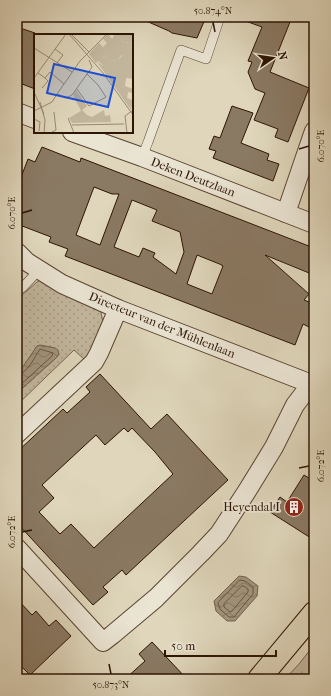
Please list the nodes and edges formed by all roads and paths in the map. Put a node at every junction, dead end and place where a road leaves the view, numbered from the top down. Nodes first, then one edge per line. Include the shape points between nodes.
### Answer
1 (220, 17) edge
2 (17, 112) edge
3 (34, 119) edge
4 (314, 131) edge
5 (75, 133) edge
6 (142, 157) junction
7 (286, 213) junction
8 (314, 224) edge
9 (17, 252) edge
10 (39, 270) junction
11 (17, 291) edge
12 (118, 309) junction
13 (312, 384) edge
14 (17, 434) edge
15 (17, 548) edge
16 (314, 613) edge
17 (259, 679) edge

1 - 6 lane via 206,59 181,50
2 - 3 street
4 - 7 street
5 - 6 street, Deken Deutzlaan
6 - 7 street, Deken Deutzlaan
7 - 8 street, Deken Deutzlaan
9 - 10 street, Directeur van der Mühlenlaan
10 - 11 lane
10 - 12 street, Directeur van der Mühlenlaan via 62,284
12 - 13 street, Directeur van der Mühlenlaan
12 - 14 street via 94,362
13 - 15 street via 295,405 274,447 219,534 156,598 103,642
16 - 17 main road

